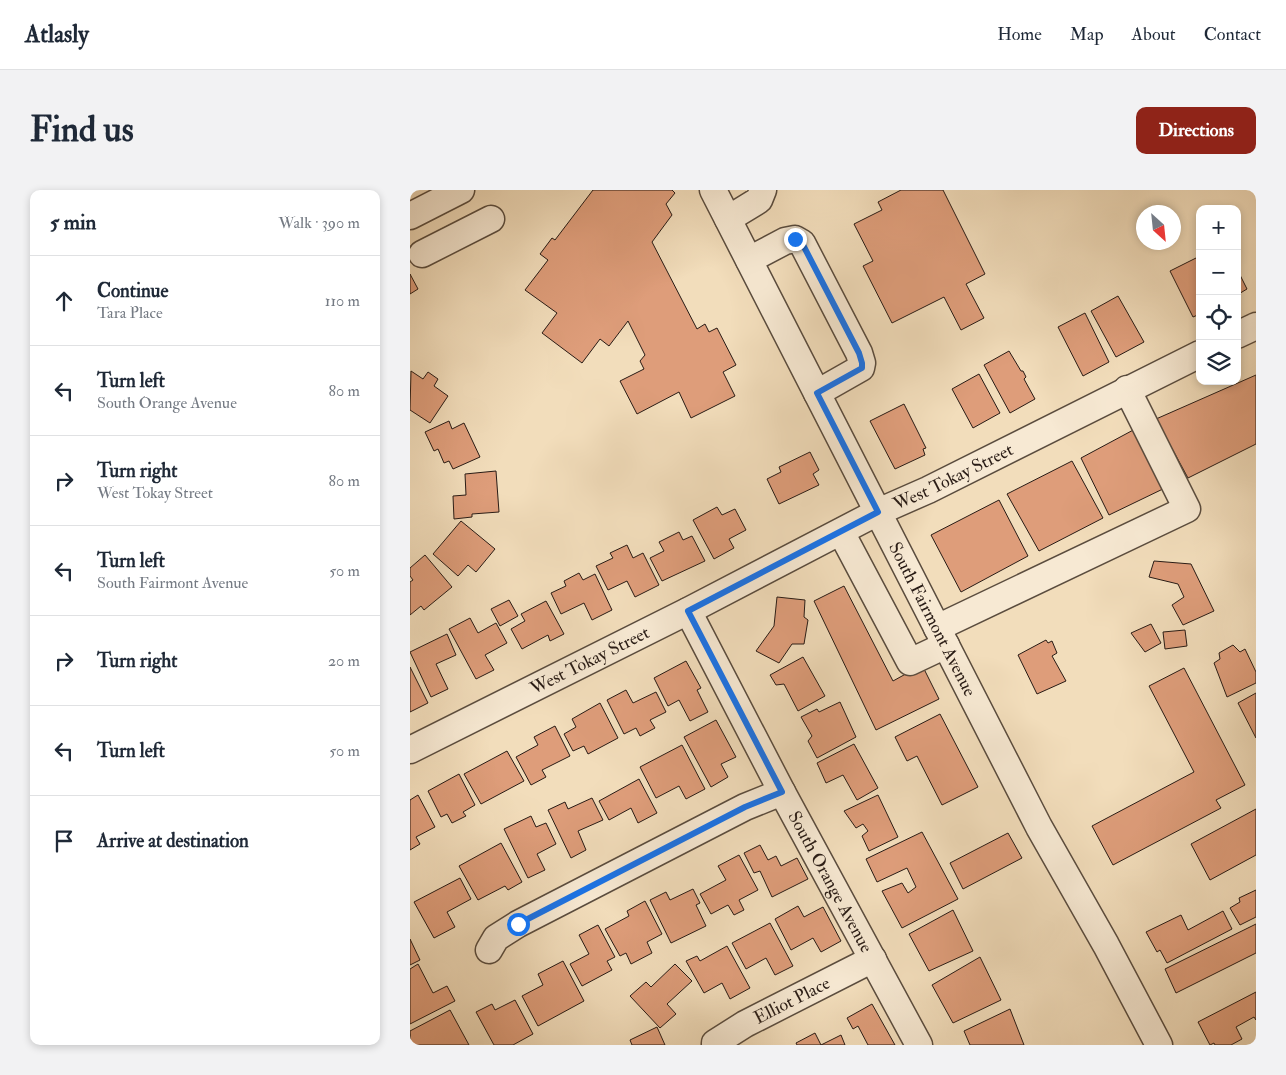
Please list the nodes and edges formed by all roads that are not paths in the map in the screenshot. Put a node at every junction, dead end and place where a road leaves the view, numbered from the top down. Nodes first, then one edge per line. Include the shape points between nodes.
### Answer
1 (461, 190) edge
2 (713, 190) edge
3 (763, 190) edge
4 (410, 216) edge
5 (491, 219) dead end
6 (728, 219) junction
7 (422, 254) dead end
8 (749, 260) junction
9 (1256, 326) edge
10 (1241, 333) edge
11 (1196, 356) edge
12 (1127, 389) junction
13 (817, 393) junction
14 (878, 512) junction
15 (840, 532) junction
16 (688, 611) junction
17 (941, 637) junction
18 (410, 750) edge
19 (782, 792) junction
20 (489, 950) dead end
21 (873, 959) junction
22 (715, 1045) edge
23 (919, 1045) edge
24 (1159, 1045) edge

1 - 4 street
2 - 6 street, South Fairmont Avenue
3 - 6 street via 759,200
5 - 7 street
6 - 8 street, South Fairmont Avenue
8 - 13 street, South Fairmont Avenue
8 - 13 street via 785,241 795,239 802,243 859,353 862,368
9 - 10 street
11 - 12 street, West Tokay Street
12 - 14 street, West Tokay Street
12 - 17 street via 1187,509
13 - 14 street, South Fairmont Avenue
14 - 15 street, West Tokay Street
14 - 17 street, South Fairmont Avenue
15 - 16 street, West Tokay Street
15 - 17 street via 910,662
16 - 18 street, West Tokay Street
16 - 19 street, South Orange Avenue
17 - 24 street, South Fairmont Avenue via 1039,827
19 - 20 street via 745,807 518,924 496,938
19 - 21 street, South Orange Avenue
21 - 22 street, Elliot Place via 745,1024
21 - 23 street, South Orange Avenue

